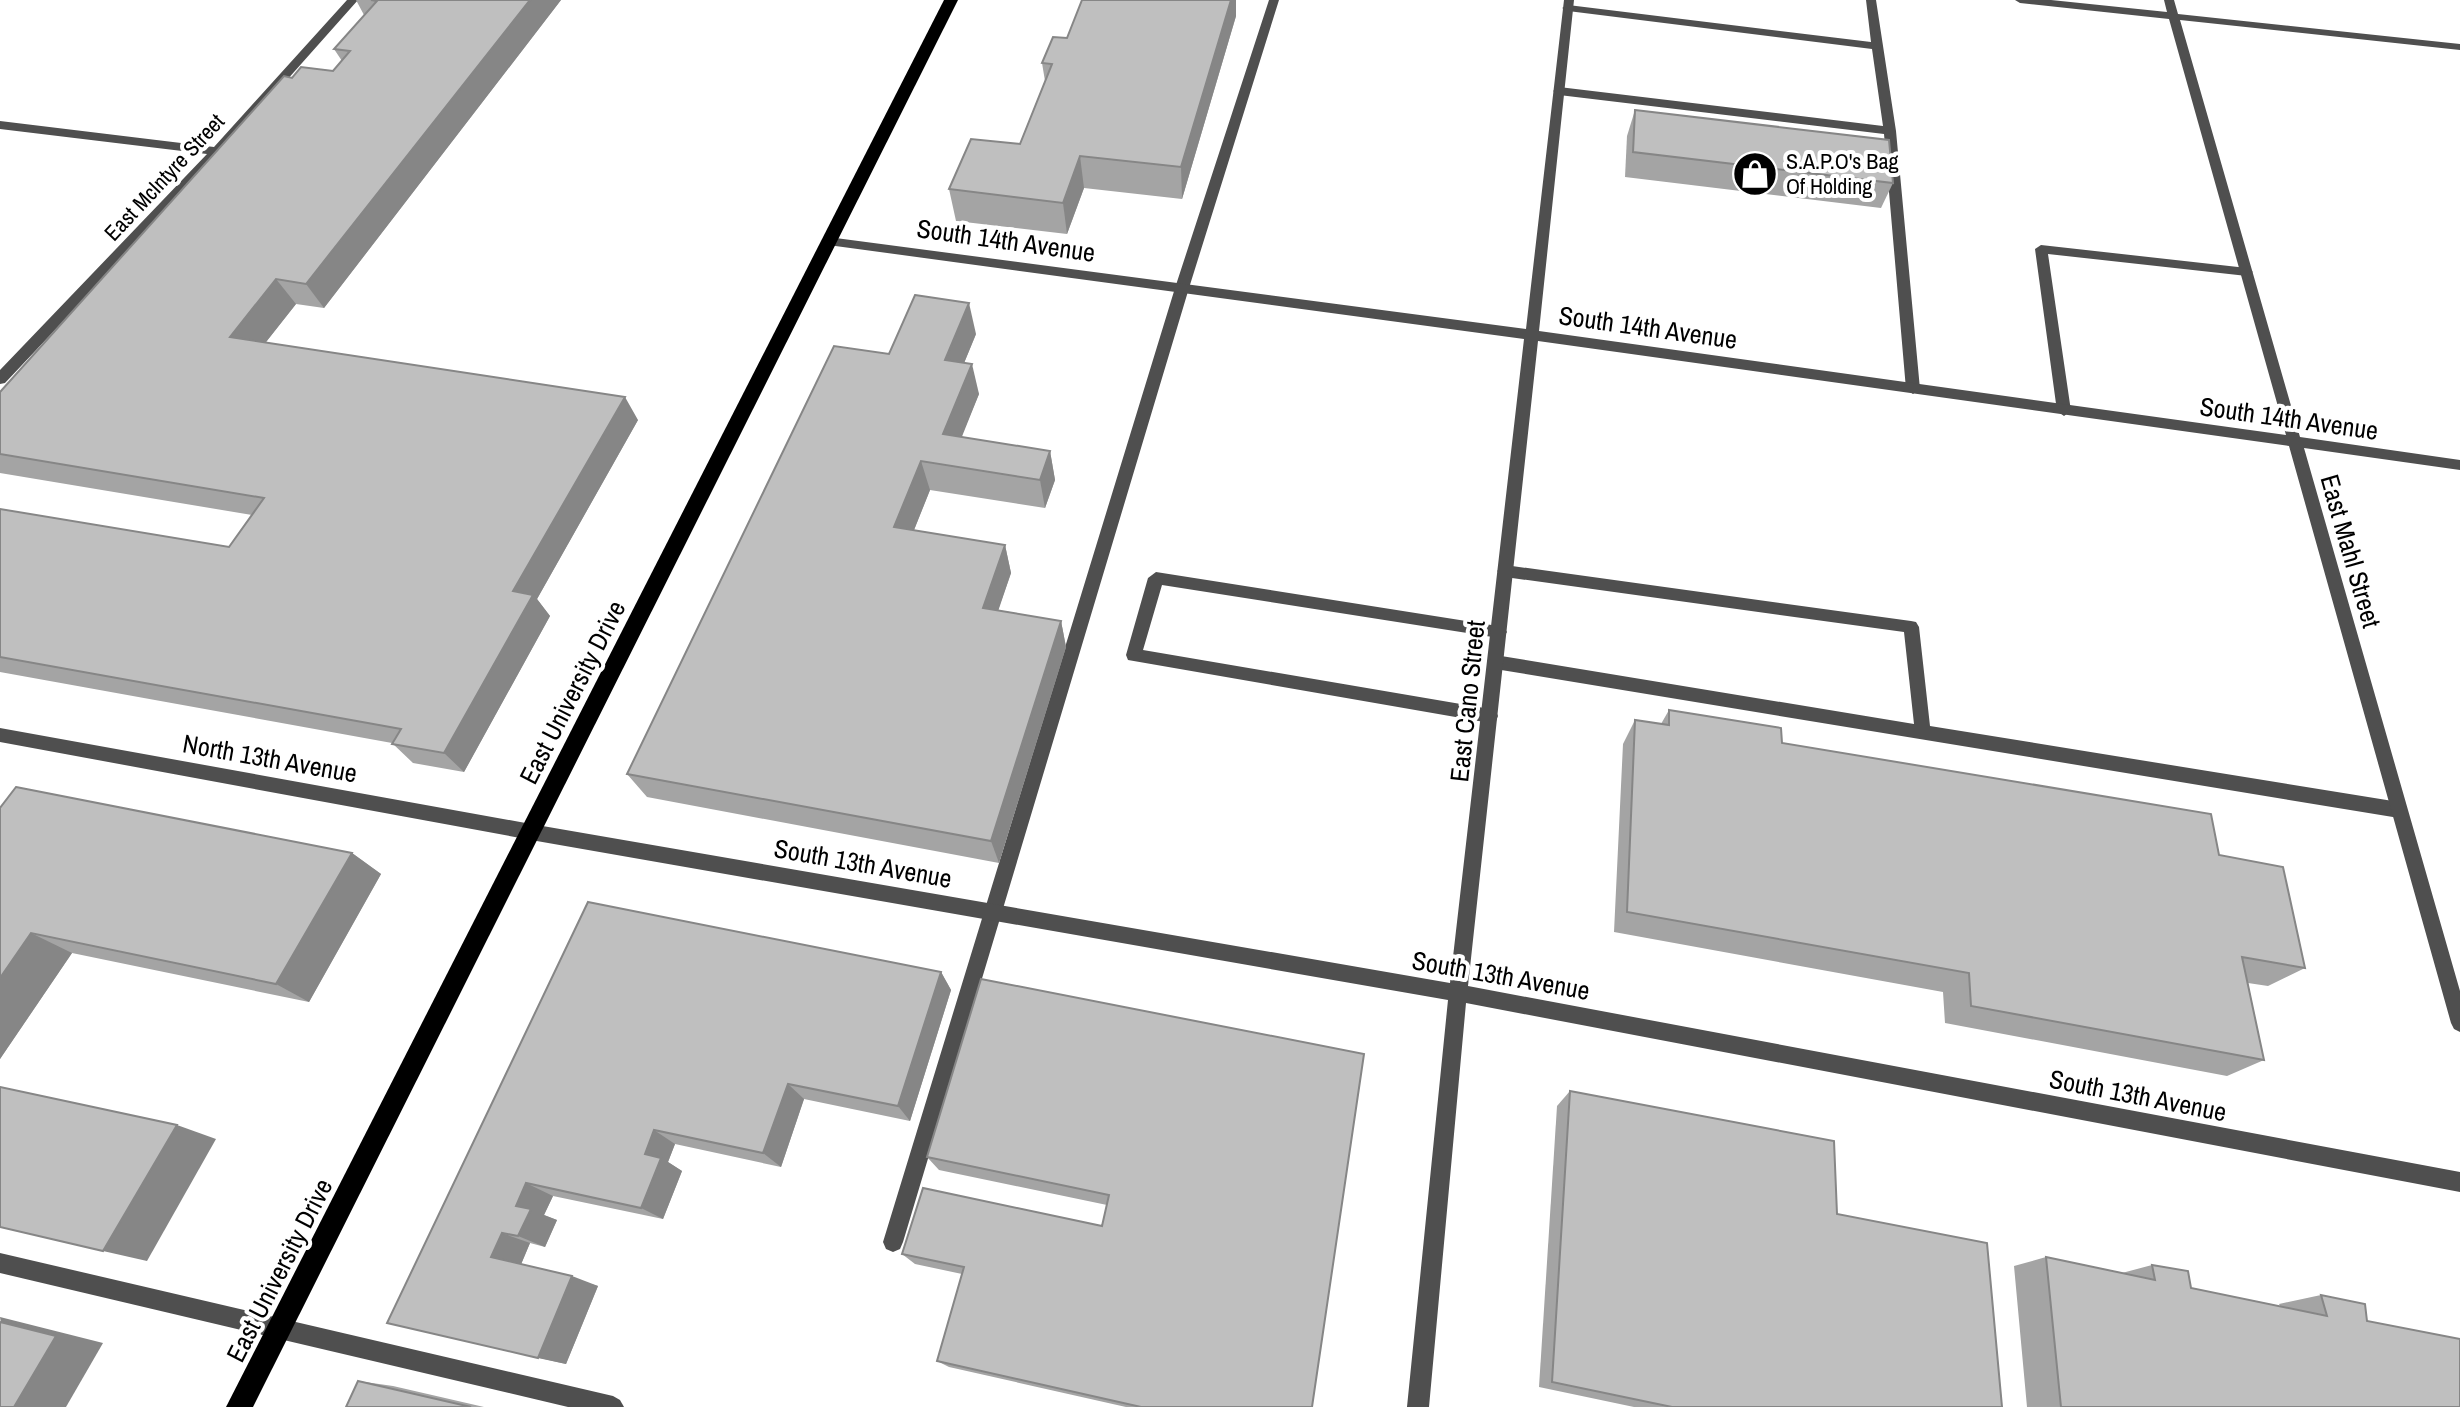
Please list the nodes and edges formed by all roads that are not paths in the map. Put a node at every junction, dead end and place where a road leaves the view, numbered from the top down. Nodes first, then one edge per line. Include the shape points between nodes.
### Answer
1 (353, 0) edge
2 (951, 0) edge
3 (1274, 0) edge
4 (1871, 0) edge
5 (2020, 0) edge
6 (2169, 0) edge
7 (1569, 4) edge
8 (2174, 16) junction
9 (1878, 46) junction
10 (2460, 47) edge
11 (1559, 91) junction
12 (0, 125) edge
13 (1890, 131) junction
14 (217, 151) junction
15 (828, 241) junction
16 (2247, 272) junction
17 (1182, 288) junction
18 (1532, 335) junction
19 (0, 379) edge
20 (1913, 389) junction
21 (2064, 411) junction
22 (2296, 444) junction
23 (2460, 465) edge
24 (1505, 571) junction
25 (1499, 632) junction
26 (1495, 662) junction
27 (1490, 716) junction
28 (1923, 732) junction
29 (0, 735) edge
30 (2399, 810) junction
31 (531, 832) junction
32 (993, 912) junction
33 (1458, 993) junction
34 (2460, 1023) edge
35 (2460, 1182) edge
36 (893, 1242) dead end
37 (0, 1263) edge
38 (278, 1330) junction
39 (239, 1407) edge
40 (613, 1407) edge
41 (1418, 1407) edge

1 - 14 street, East McIntyre Street
2 - 15 main road, East University Drive
3 - 17 street
4 - 9 street
5 - 8 street
6 - 8 street, East Mahl Street
7 - 9 street
7 - 11 street, East Cano Street
8 - 10 street
8 - 16 street, East Mahl Street
9 - 13 street
11 - 13 street
11 - 18 street, East Cano Street
12 - 14 street
13 - 20 street
14 - 19 street, East McIntyre Street
15 - 17 street, South 14th Avenue
15 - 31 main road, East University Drive
16 - 21 street via 2041,249
16 - 22 street, East Mahl Street
17 - 18 street, South 14th Avenue
17 - 32 street
18 - 20 street, South 14th Avenue
18 - 24 street, East Cano Street
20 - 21 street, South 14th Avenue
21 - 22 street, South 14th Avenue
22 - 23 street, South 14th Avenue
22 - 30 street, East Mahl Street
24 - 25 street, East Cano Street
24 - 28 street via 1911,627
25 - 26 street, East Cano Street
25 - 27 street via 1156,578 1134,655
26 - 27 street, East Cano Street
26 - 28 street
27 - 33 street, East Cano Street
28 - 30 street
29 - 31 street, North 13th Avenue
30 - 34 street, East Mahl Street
31 - 32 street, South 13th Avenue
31 - 38 main road, East University Drive
32 - 33 street, South 13th Avenue
32 - 36 street
33 - 35 street, South 13th Avenue
33 - 41 street, East Cano Street
37 - 38 street
38 - 39 main road, East University Drive
38 - 40 street

